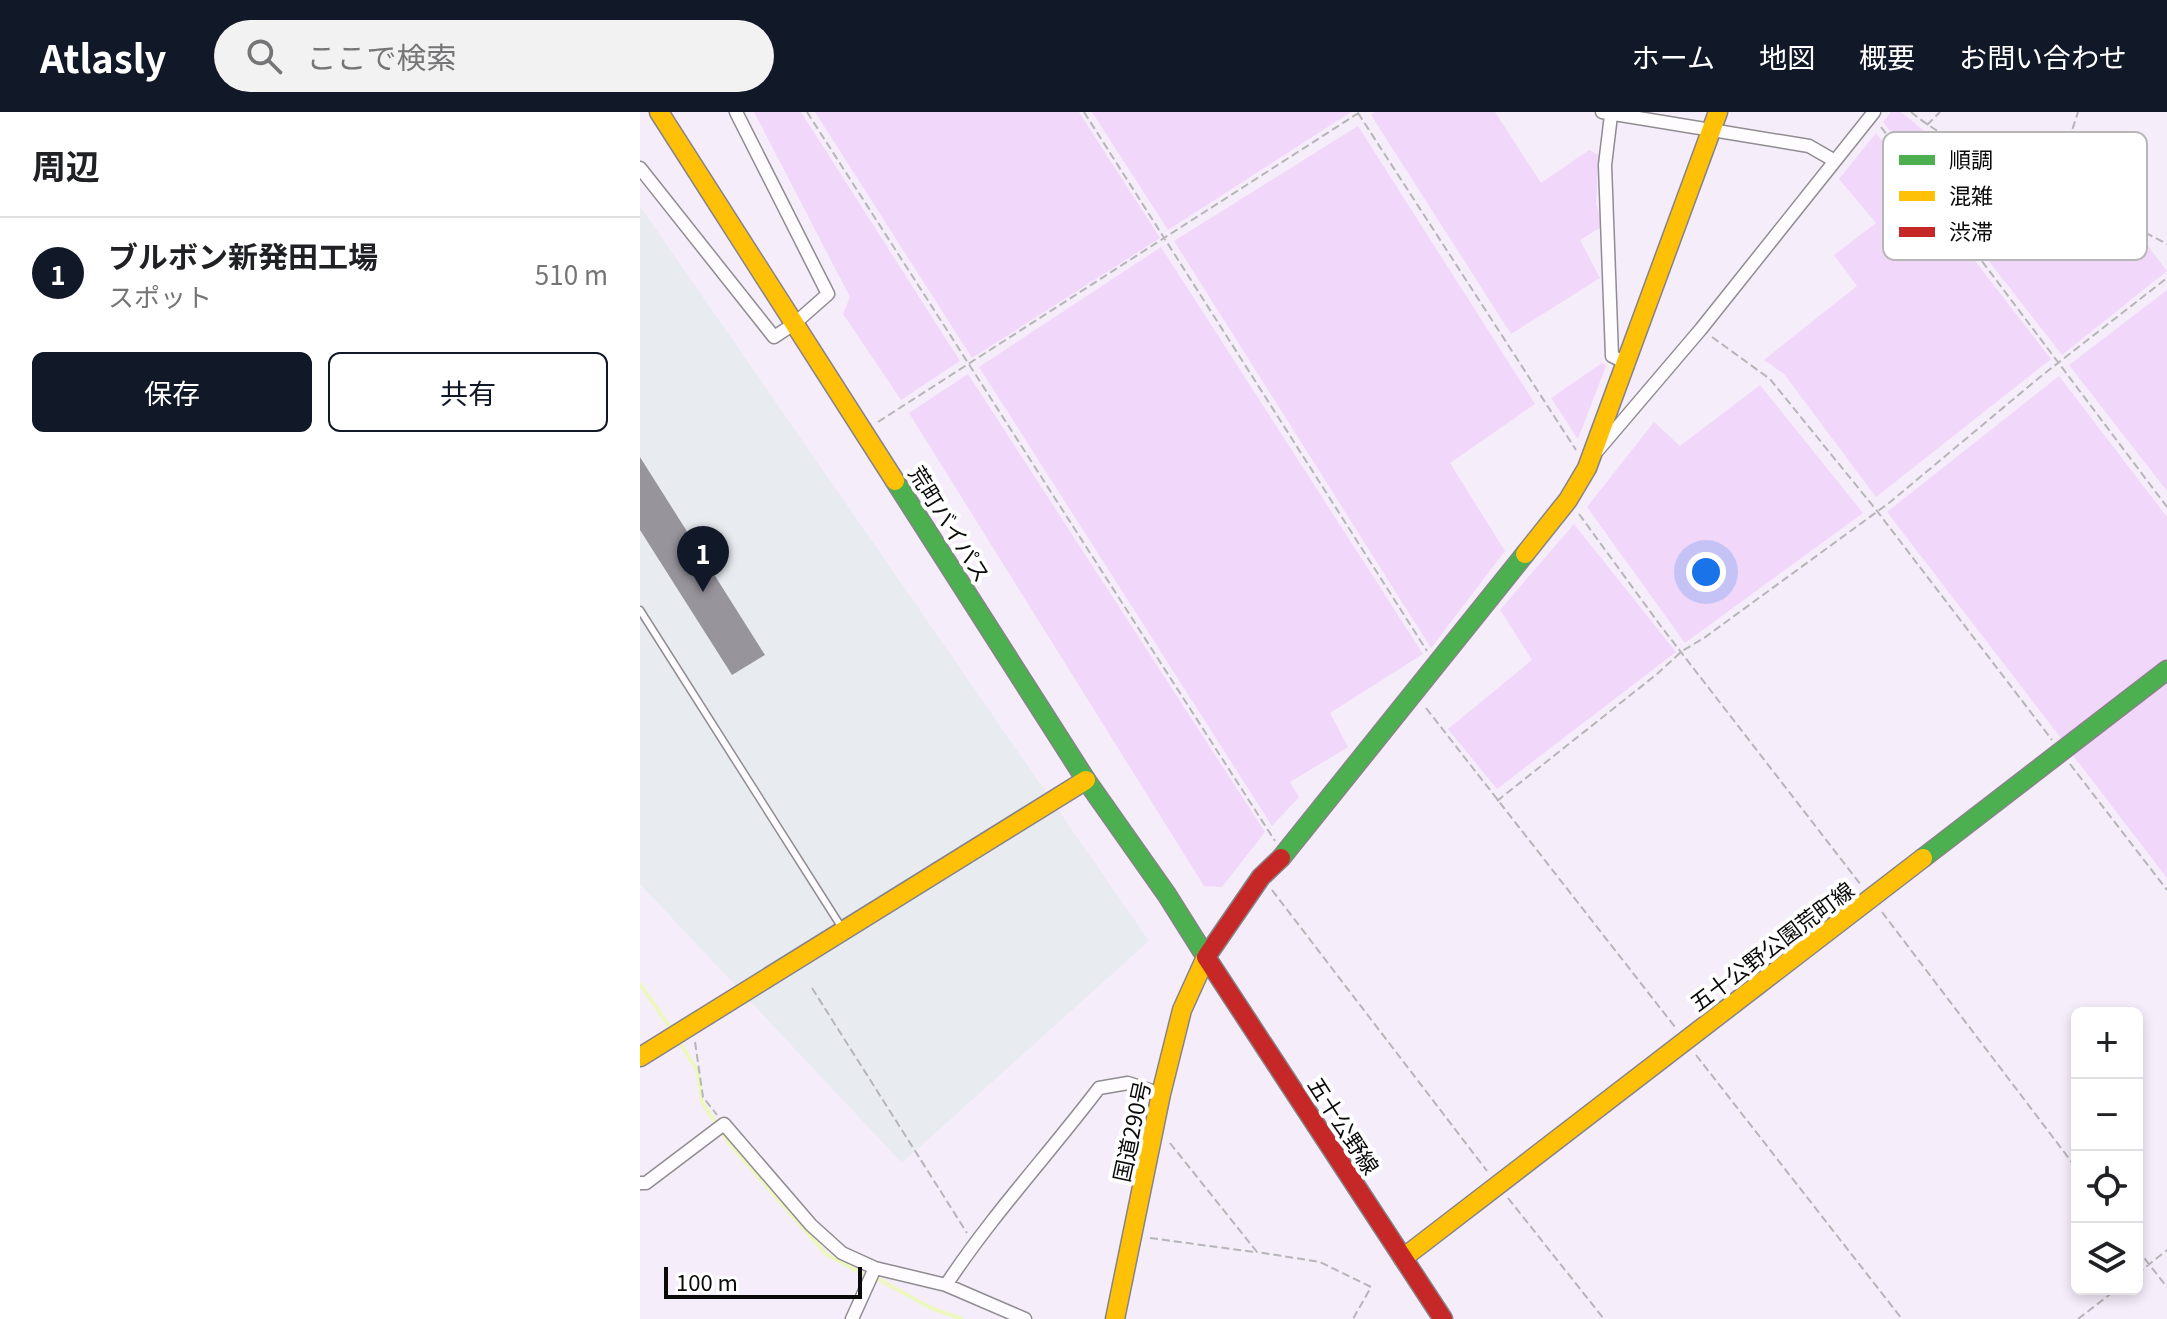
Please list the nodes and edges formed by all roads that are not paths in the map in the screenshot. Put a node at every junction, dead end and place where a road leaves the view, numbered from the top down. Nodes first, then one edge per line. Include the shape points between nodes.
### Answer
1 (659, 112) edge
2 (736, 112) edge
3 (1718, 112) edge
4 (1606, 113) edge
5 (1873, 115) edge
6 (1712, 130) junction
7 (1835, 161) junction
8 (640, 168) edge
9 (794, 324) junction
10 (1626, 363) junction
11 (1589, 464) junction
12 (640, 610) edge
13 (2167, 670) edge
14 (1086, 780) junction
15 (844, 930) junction
16 (1206, 957) junction
17 (640, 1057) edge
18 (1161, 1094) junction
19 (640, 1183) edge
20 (1403, 1258) junction
21 (875, 1268) junction
22 (946, 1285) junction
23 (852, 1319) edge
24 (1025, 1319) edge
25 (1115, 1319) edge
26 (1443, 1319) edge

1 - 9 main road, 荒町バイパス
2 - 9 street via 828,294
3 - 6 main road, 国道290号
4 - 6 street
4 - 10 street via 1612,356
5 - 7 street
6 - 7 street via 1809,146
6 - 10 main road, 国道290号
7 - 11 street
8 - 9 street via 774,337
9 - 14 main road, 荒町バイパス
10 - 11 main road, 国道290号
11 - 16 main road, 国道290号 via 1568,500 1285,855 1261,877
12 - 15 lane
13 - 20 main road, 五十公野公園荒町線
14 - 15 main road
14 - 16 main road, 荒町バイパス
15 - 17 main road
16 - 18 main road, 国道290号 via 1182,1010
16 - 20 main road, 五十公野線
18 - 22 street via 1128,1083 1099,1088
18 - 25 main road, 国道290号
19 - 21 street via 724,1124 811,1225 842,1253
20 - 26 main road, 五十公野線
21 - 22 street
21 - 23 street
22 - 24 street

